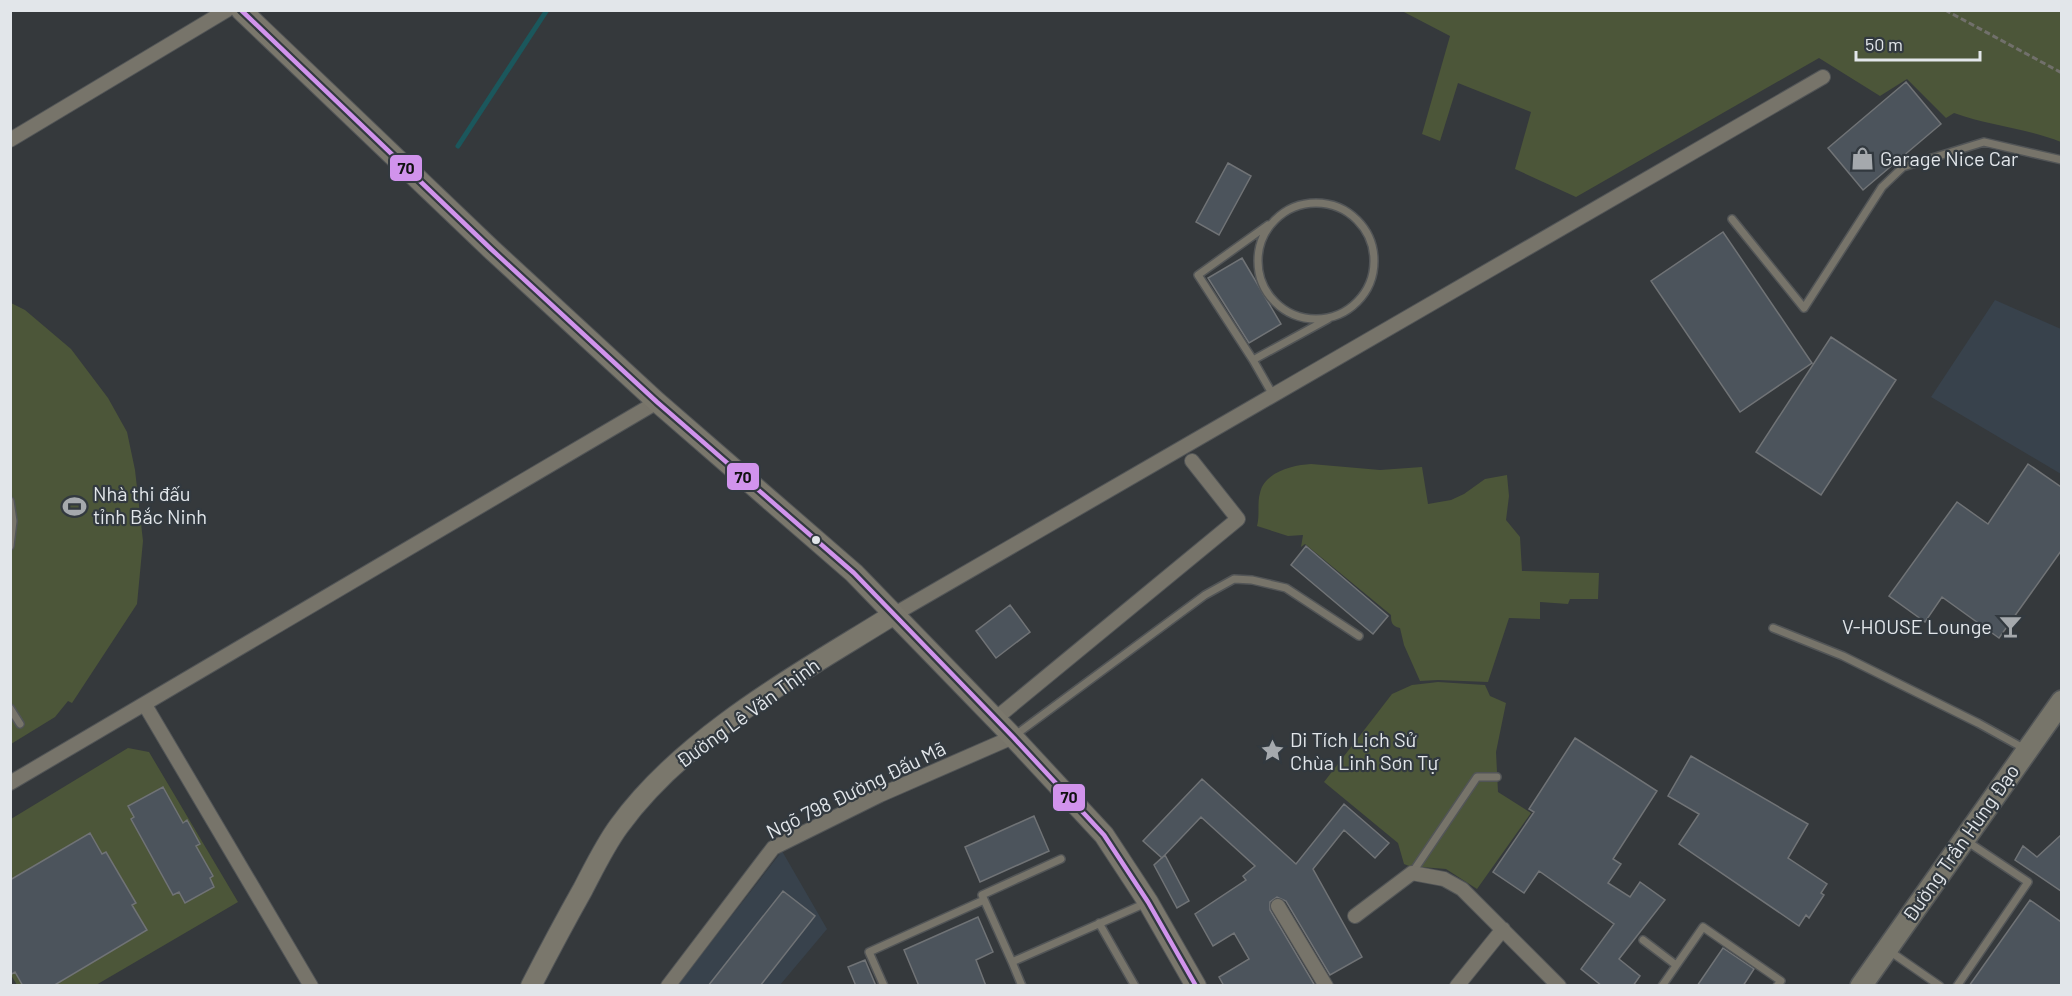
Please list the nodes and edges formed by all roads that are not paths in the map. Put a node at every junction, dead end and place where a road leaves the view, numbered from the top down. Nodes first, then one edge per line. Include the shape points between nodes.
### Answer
1 (227, 10) edge
2 (241, 10) edge
3 (1822, 76) dead end
4 (10, 140) edge
5 (2061, 160) edge
6 (1732, 219) dead end
7 (1274, 221) junction
8 (1333, 316) junction
9 (1253, 360) junction
10 (1273, 395) junction
11 (657, 402) junction
12 (1192, 461) dead end
13 (10, 501) edge
14 (10, 546) edge
15 (893, 615) junction
16 (1773, 628) dead end
17 (1359, 636) dead end
18 (2061, 701) edge
19 (145, 705) junction
20 (10, 708) edge
21 (995, 719) junction
22 (20, 724) dead end
23 (1013, 737) junction
24 (2026, 750) junction
25 (1497, 777) dead end
26 (10, 783) edge
27 (1964, 839) junction
28 (1061, 859) dead end
29 (1412, 873) junction
30 (984, 900) junction
31 (1148, 902) junction
32 (1278, 906) dead end
33 (1355, 916) dead end
34 (1099, 923) junction
35 (1503, 929) junction
36 (1643, 940) dead end
37 (1886, 949) junction
38 (1012, 962) junction
39 (1676, 965) junction
40 (311, 986) edge
41 (531, 986) edge
42 (668, 986) edge
43 (884, 986) edge
44 (1022, 986) edge
45 (1134, 986) edge
46 (1196, 986) edge
47 (1326, 986) edge
48 (1457, 986) edge
49 (1559, 986) edge
50 (1662, 986) edge
51 (1777, 986) edge
52 (1861, 986) edge
53 (1940, 986) edge
54 (1956, 986) edge

1 - 4 street
2 - 11 street
3 - 10 street
5 - 6 lane via 1984,142 1903,167 1882,187 1804,308
7 - 8 lane via 1263,238 1258,258 1264,287 1276,303 1293,315 1313,319
7 - 8 lane via 1293,208 1316,203 1346,211 1363,227 1372,248 1371,279 1353,305
7 - 9 lane via 1198,275
8 - 9 lane
9 - 10 lane
10 - 15 street
11 - 15 street via 854,573
11 - 19 street
12 - 21 street via 1238,519
13 - 14 lane
15 - 21 street
15 - 41 street, Đường Lê Văn Thịnh via 771,691 665,773 604,849
16 - 24 lane via 1843,656
17 - 23 lane via 1286,588 1234,579 1204,596
18 - 24 main road, Đường Trần Hưng Đạo
19 - 26 street
19 - 40 street
20 - 22 lane
21 - 23 street
23 - 31 street via 1104,835
23 - 42 street, Ngõ 798 Đường Đấu Mã via 880,795 773,848
24 - 27 main road, Đường Trần Hưng Đạo
25 - 29 lane via 1477,777
27 - 37 main road, Đường Trần Hưng Đạo
27 - 54 lane via 2028,882
28 - 30 lane via 982,895
29 - 33 street
29 - 35 street via 1444,879 1462,889
30 - 38 lane
30 - 43 lane via 869,952
31 - 34 lane
31 - 46 street
32 - 47 street
34 - 38 lane
34 - 45 lane
35 - 48 street
35 - 49 street
36 - 39 lane
37 - 52 main road, Đường Trần Hưng Đạo
37 - 53 lane
38 - 44 lane
39 - 50 lane
39 - 51 lane via 1703,927 1780,981

